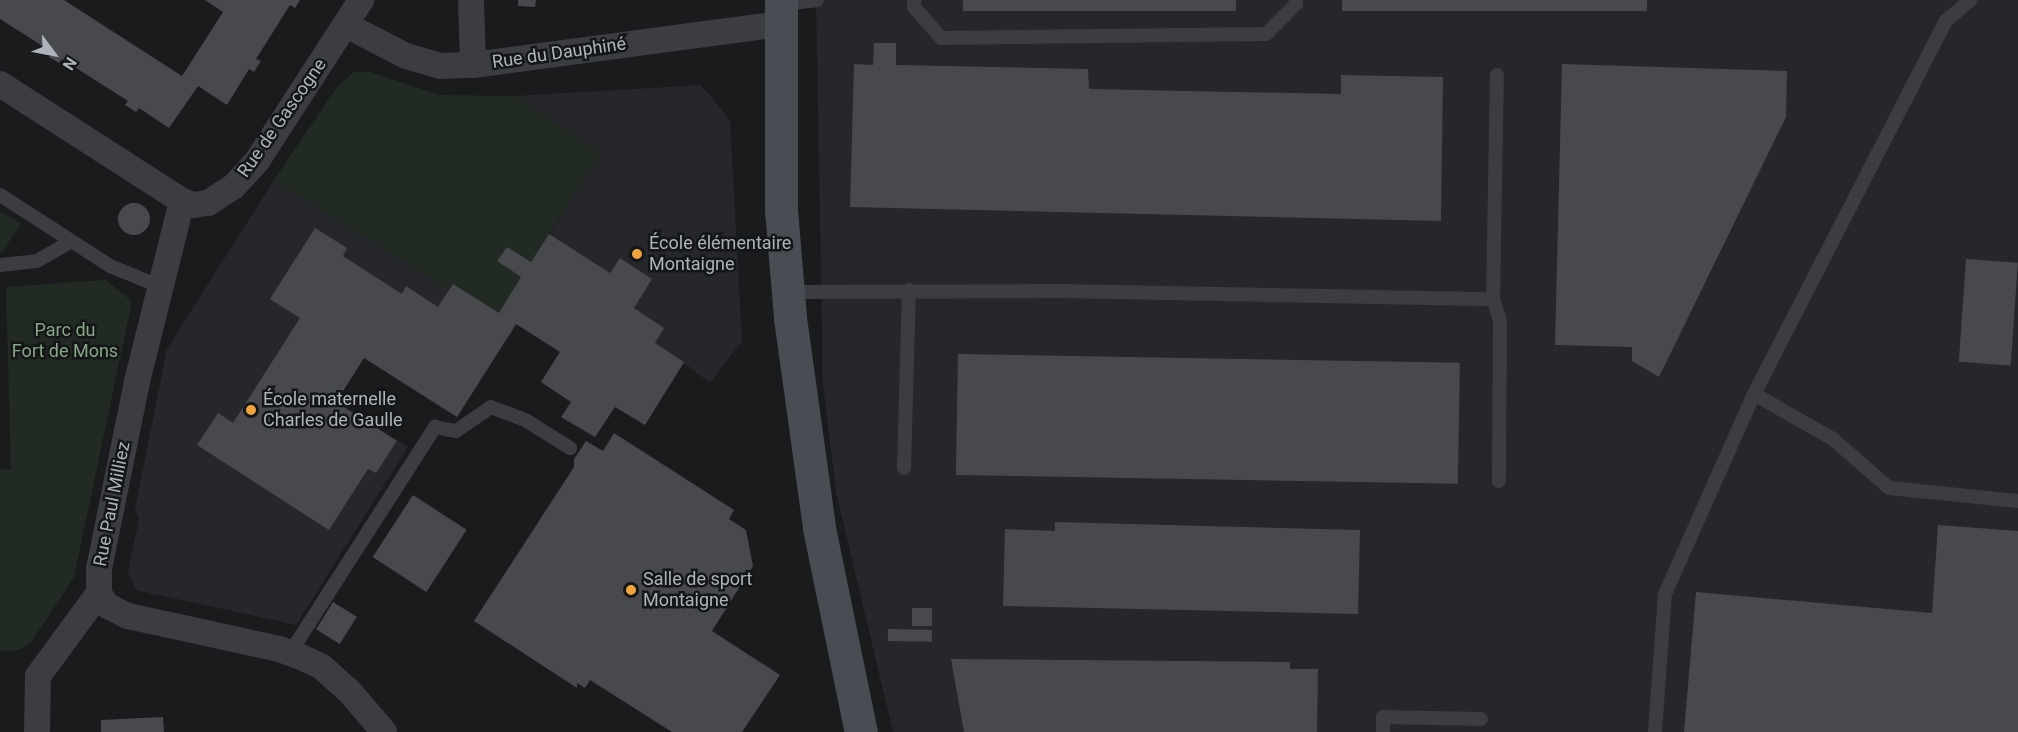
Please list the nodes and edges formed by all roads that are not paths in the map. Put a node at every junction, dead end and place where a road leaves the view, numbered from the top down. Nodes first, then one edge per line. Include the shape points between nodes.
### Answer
1 (361, 0) edge
2 (471, 0) edge
3 (817, 0) edge
4 (914, 0) edge
5 (1296, 0) edge
6 (1970, 0) edge
7 (781, 9) edge
8 (346, 25) junction
9 (473, 65) junction
10 (1497, 75) dead end
11 (0, 84) edge
12 (0, 195) edge
13 (182, 201) junction
14 (71, 241) junction
15 (0, 265) edge
16 (159, 286) junction
17 (909, 290) junction
18 (788, 292) junction
19 (1493, 299) junction
20 (1754, 394) junction
21 (570, 448) dead end
22 (904, 468) dead end
23 (1499, 481) dead end
24 (2018, 501) edge
25 (99, 593) junction
26 (290, 653) junction
27 (1481, 719) dead end
28 (37, 732) edge
29 (384, 732) edge
30 (861, 732) edge
31 (1383, 732) edge
32 (1655, 732) edge

1 - 8 street, Rue de Gascogne
2 - 9 street
3 - 7 lane
4 - 5 lane via 914,7 941,38 1266,34
6 - 20 lane via 1947,21
7 - 9 street, Rue du Dauphiné
7 - 18 street via 781,210
8 - 9 street, Rue du Dauphiné via 421,63
8 - 13 street, Rue de Gascogne via 246,174 208,203 193,205
10 - 19 lane
11 - 13 street
12 - 14 lane
13 - 16 street, Rue Paul Milliez
14 - 15 lane via 37,261
14 - 16 lane via 110,266
16 - 25 street, Rue Paul Milliez via 99,568
17 - 18 lane
17 - 19 lane
17 - 22 lane
18 - 30 street via 798,392 819,528
19 - 23 lane via 1500,321
20 - 24 lane via 1833,439 1889,488
20 - 32 lane via 1665,594
21 - 26 lane via 527,421 490,408 456,430 435,426
25 - 26 street, Rue Paul Milliez via 106,605 129,616
25 - 28 street via 38,676
26 - 29 street, Rue Paul Milliez via 322,667
27 - 31 lane via 1383,717

